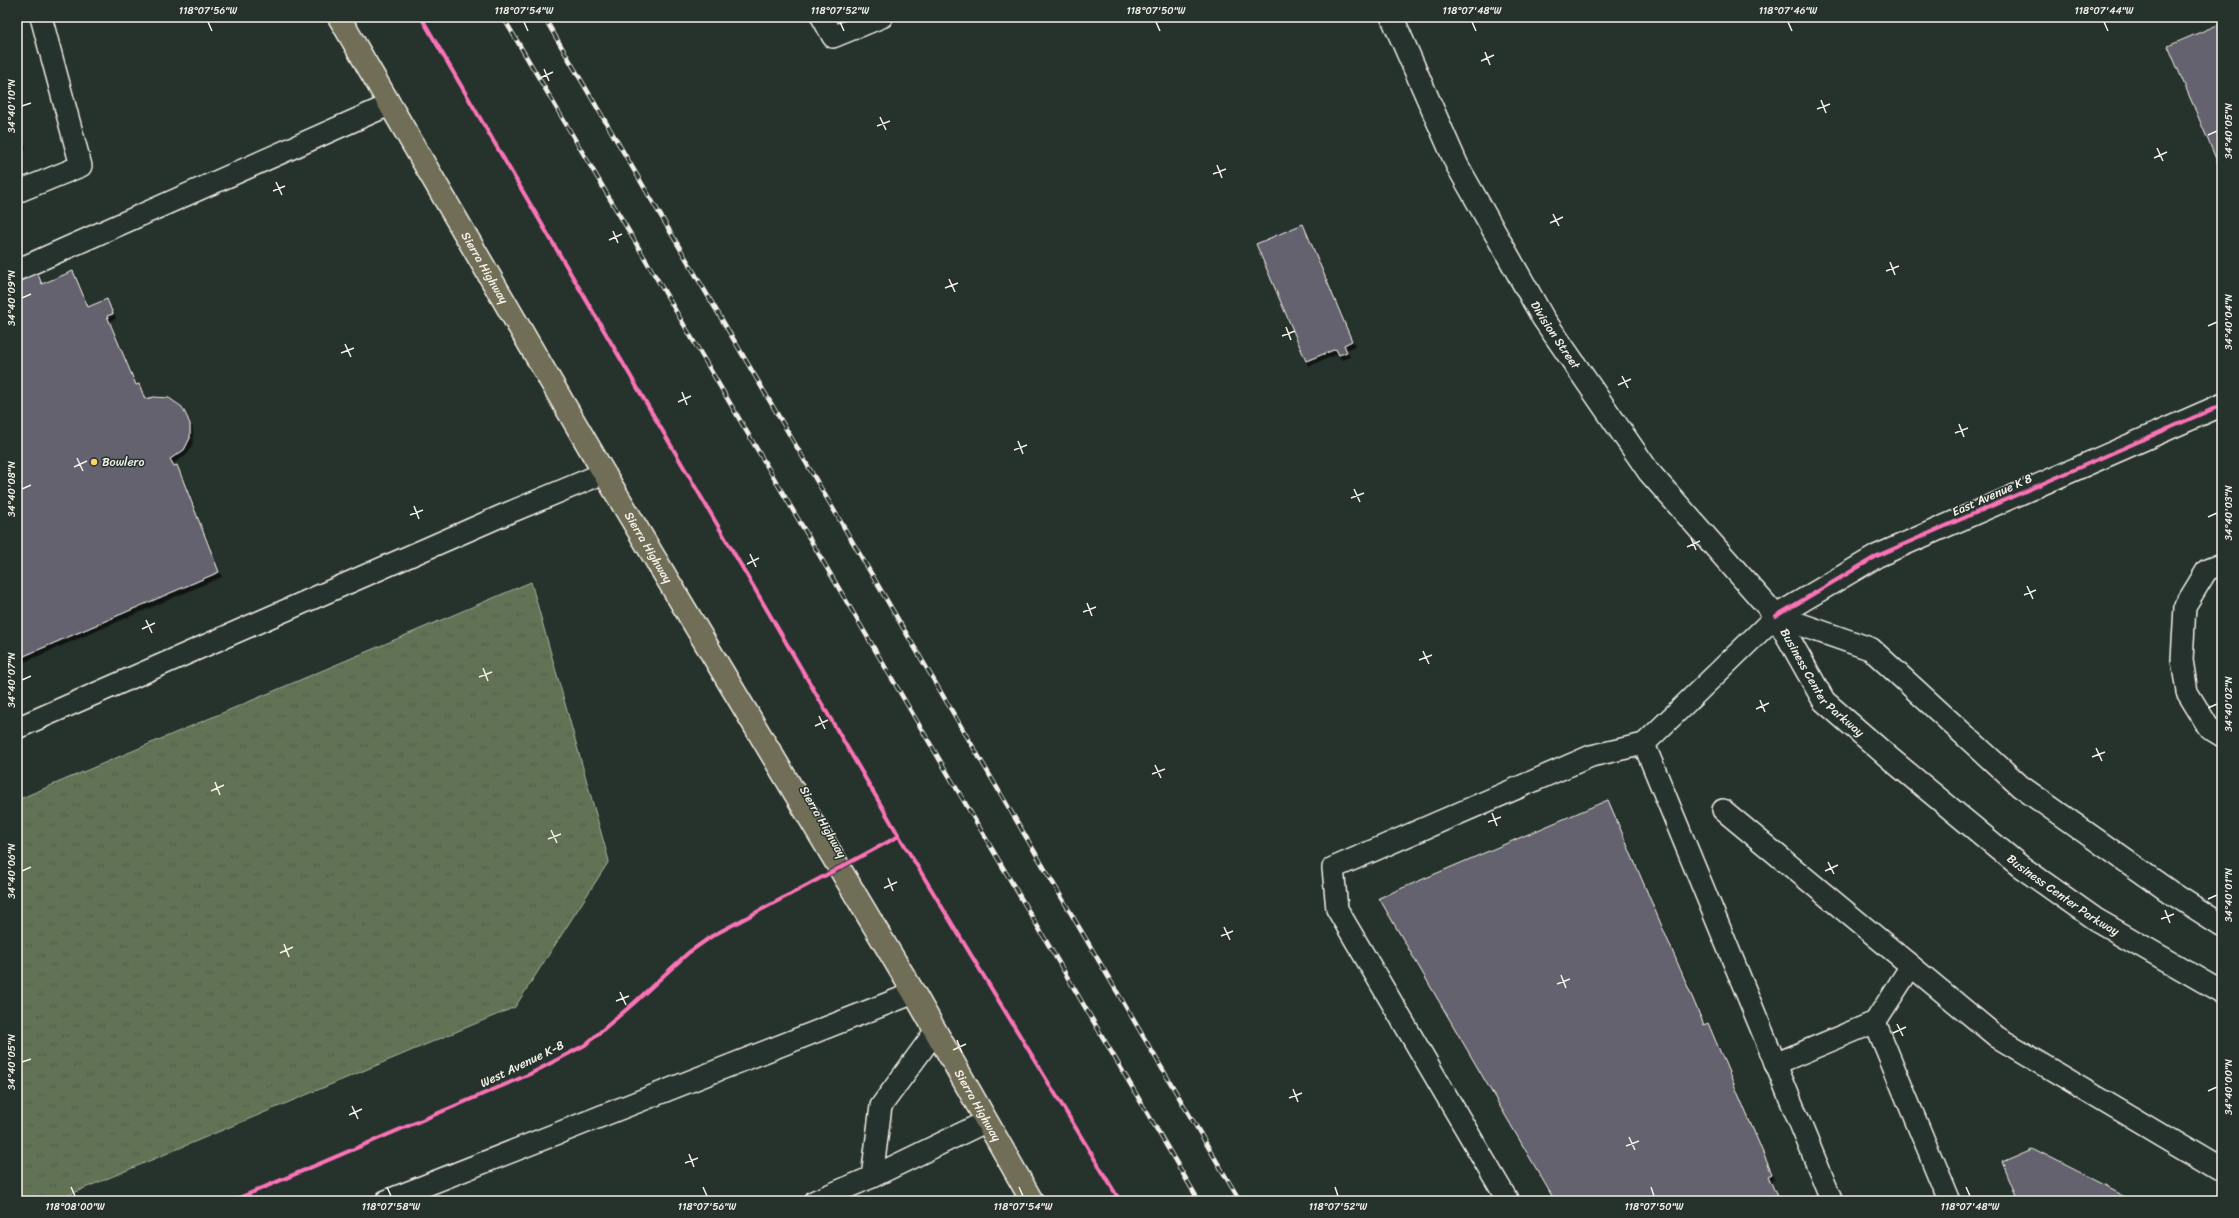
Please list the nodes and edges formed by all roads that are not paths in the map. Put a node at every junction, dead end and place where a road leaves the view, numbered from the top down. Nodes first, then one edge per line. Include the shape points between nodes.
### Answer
1 (41, 17) edge
2 (339, 17) edge
3 (822, 17) edge
4 (882, 17) edge
5 (1392, 17) edge
6 (389, 105) junction
7 (17, 192) edge
8 (17, 270) edge
9 (2222, 405) edge
10 (604, 473) junction
11 (2222, 564) edge
12 (1776, 616) junction
13 (17, 728) edge
14 (2222, 736) edge
15 (1644, 744) junction
16 (1723, 810) dead end
17 (2222, 925) edge
18 (1911, 966) junction
19 (2222, 992) edge
20 (914, 993) junction
21 (1875, 1022) junction
22 (935, 1032) junction
23 (1776, 1064) junction
24 (985, 1122) junction
25 (2222, 1171) edge
26 (872, 1177) junction
27 (386, 1201) edge
28 (815, 1201) edge
29 (1032, 1201) edge
30 (1508, 1201) edge
31 (1832, 1201) edge
32 (1948, 1201) edge

1 - 7 lane via 81,166
2 - 6 main road, Sierra Highway
3 - 4 lane via 834,37
5 - 12 main road, Division Street via 1457,165 1543,318 1649,472
6 - 8 lane
6 - 10 main road, Sierra Highway
9 - 12 main road, East Avenue K 8 via 1877,556
10 - 13 lane
10 - 20 main road, Sierra Highway
11 - 14 lane via 2207,570 2185,606 2182,660 2187,692 2209,728
12 - 15 lane
12 - 17 main road, Business Center Parkway via 1871,649 2020,786 2170,892
12 - 19 main road, Business Center Parkway via 1824,701 1892,761 2020,866 2095,920
15 - 23 lane
15 - 30 lane via 1591,756 1333,868 1337,909
16 - 18 lane
18 - 21 lane
18 - 25 lane via 1997,1037
20 - 22 main road, Sierra Highway
20 - 27 lane
21 - 23 lane
21 - 32 lane
22 - 24 main road, Sierra Highway
22 - 26 lane via 881,1106
23 - 31 lane
24 - 26 lane
24 - 29 main road, Sierra Highway
26 - 28 lane

